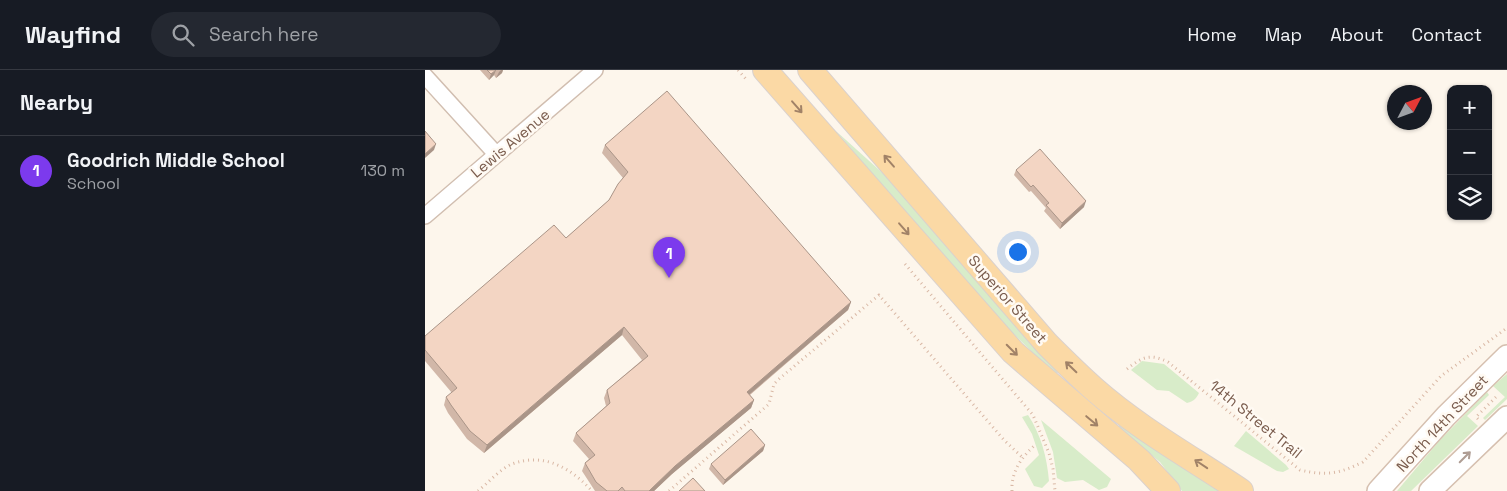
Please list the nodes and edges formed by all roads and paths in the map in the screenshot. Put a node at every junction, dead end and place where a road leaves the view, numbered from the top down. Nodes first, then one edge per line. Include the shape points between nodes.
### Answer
1 (595, 70) edge
2 (765, 70) edge
3 (809, 70) edge
4 (425, 76) edge
5 (496, 154) junction
6 (425, 216) edge
7 (1507, 328) edge
8 (1507, 356) edge
9 (1127, 370) dead end
10 (1024, 402) dead end
11 (1507, 417) edge
12 (1034, 446) dead end
13 (1022, 457) junction
14 (478, 491) edge
15 (592, 491) edge
16 (669, 491) edge
17 (1012, 491) edge
18 (1055, 491) edge
19 (1168, 491) edge
20 (1241, 491) edge
21 (1378, 491) edge
22 (1430, 491) edge

1 - 5 street, Lewis Avenue
2 -> 19 main road, Superior Street via 991,328 1041,378 1139,460
20 -> 3 main road, Superior Street via 1127,414 1070,367
4 - 5 street
5 - 6 street, Lewis Avenue
7 - 9 path, 14th Street Trail via 1441,376 1363,462 1350,469 1321,474 1300,470 1157,356 1146,357
8 - 21 main road, North 14th Street via 1445,416
10 - 18 path via 1045,442
22 -> 11 main road
12 - 13 path
13 - 16 path via 879,295 779,379 769,404
13 - 17 path via 1015,470
14 - 15 path via 511,464 530,460 555,462 570,470

